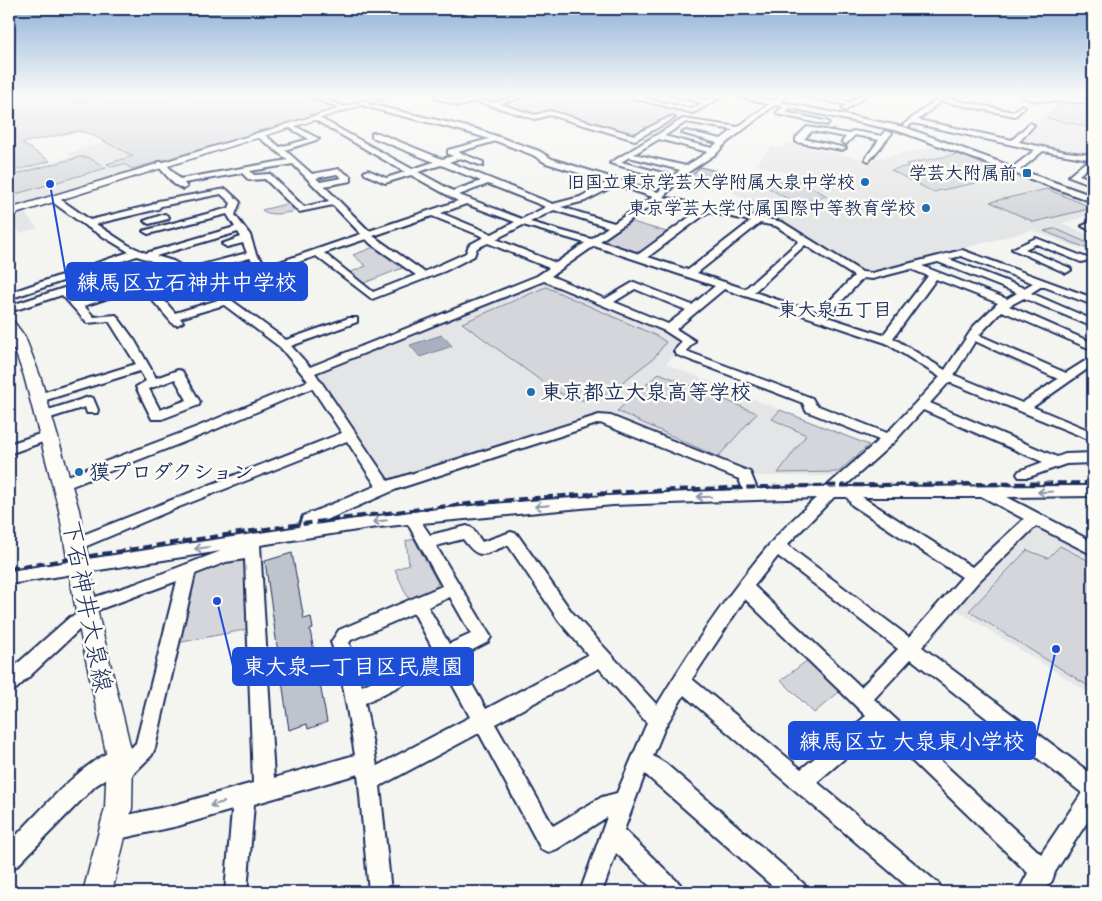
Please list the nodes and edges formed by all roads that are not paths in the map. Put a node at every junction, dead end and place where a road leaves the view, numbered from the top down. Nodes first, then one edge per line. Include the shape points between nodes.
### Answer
1 (248, 137) edge
2 (262, 137) edge
3 (311, 137) edge
4 (349, 137) edge
5 (367, 137) edge
6 (382, 137) edge
7 (490, 137) edge
8 (656, 137) edge
9 (662, 137) edge
10 (702, 137) edge
11 (729, 137) edge
12 (801, 137) edge
13 (849, 137) edge
14 (877, 137) edge
15 (922, 137) edge
16 (958, 137) edge
17 (991, 137) edge
18 (1019, 137) edge
19 (883, 138) joint
20 (496, 139) junction
21 (356, 141) junction
22 (722, 142) junction
23 (1014, 142) junction
24 (952, 147) junction
25 (280, 149) junction
26 (1041, 149) junction
27 (714, 151) junction
28 (628, 155) junction
29 (459, 156) junction
30 (1093, 158) edge
31 (869, 159) dead end
32 (295, 161) junction
33 (442, 162) junction
34 (161, 164) junction
35 (480, 164) dead end
36 (687, 169) junction
37 (244, 170) junction
38 (1015, 170) junction
39 (368, 172) dead end
40 (411, 172) junction
41 (311, 177) junction
42 (677, 178) junction
43 (488, 181) junction
44 (177, 182) junction
45 (614, 182) junction
46 (1093, 183) edge
47 (319, 185) junction
48 (451, 195) junction
49 (193, 196) junction
50 (657, 197) junction
51 (54, 199) junction
52 (1093, 199) edge
53 (466, 201) junction
54 (336, 202) junction
55 (155, 207) junction
56 (554, 207) junction
57 (706, 209) junction
58 (233, 210) junction
59 (9, 213) edge
60 (434, 213) junction
61 (165, 216) junction
62 (759, 219) junction
63 (522, 222) junction
64 (87, 223) junction
65 (173, 224) junction
66 (1093, 224) edge
67 (617, 227) junction
68 (240, 228) junction
69 (1093, 229) edge
70 (368, 236) junction
71 (490, 238) junction
72 (246, 239) junction
73 (805, 240) junction
74 (593, 243) junction
75 (227, 244) dead end
76 (318, 253) junction
77 (141, 254) junction
78 (252, 255) junction
79 (640, 258) junction
80 (1089, 258) edge
81 (939, 259) junction
82 (556, 266) junction
83 (912, 266) junction
84 (1066, 270) junction
85 (184, 271) junction
86 (690, 274) junction
87 (934, 274) junction
88 (860, 275) junction
89 (423, 276) junction
90 (544, 277) junction
91 (1043, 282) junction
92 (143, 283) junction
93 (723, 286) junction
94 (1023, 292) junction
95 (747, 293) junction
96 (9, 296) edge
97 (225, 301) junction
98 (1093, 302) edge
99 (606, 303) junction
100 (1002, 304) junction
101 (77, 305) junction
102 (9, 309) edge
103 (693, 309) junction
104 (820, 318) junction
105 (353, 320) dead end
106 (1093, 324) edge
107 (9, 325) edge
108 (669, 330) junction
109 (973, 336) junction
110 (886, 339) junction
111 (284, 345) junction
112 (15, 347) edge
113 (1093, 347) edge
114 (1093, 360) edge
115 (143, 366) junction
116 (948, 376) junction
117 (312, 377) junction
118 (1066, 378) junction
119 (153, 383) dead end
120 (39, 398) junction
121 (921, 404) junction
122 (1025, 407) junction
123 (92, 410) dead end
124 (44, 416) junction
125 (49, 434) junction
126 (349, 435) junction
127 (1093, 437) edge
128 (889, 439) junction
129 (9, 448) edge
130 (1093, 458) edge
131 (1056, 462) junction
132 (1024, 474) dead end
133 (62, 484) junction
134 (385, 488) junction
135 (1093, 491) edge
136 (831, 492) junction
137 (852, 493) junction
138 (988, 493) junction
139 (752, 495) junction
140 (412, 518) junction
141 (1034, 520) junction
142 (306, 532) junction
143 (426, 542) junction
144 (252, 546) junction
145 (777, 546) junction
146 (1093, 549) edge
147 (78, 555) junction
148 (188, 570) junction
149 (973, 576) junction
150 (9, 577) edge
151 (744, 586) junction
152 (452, 589) junction
153 (418, 605) junction
154 (87, 613) junction
155 (909, 649) junction
156 (447, 655) junction
157 (602, 658) junction
158 (681, 681) junction
159 (9, 683) edge
160 (355, 698) junction
161 (862, 699) junction
162 (880, 716) junction
163 (484, 721) junction
164 (658, 721) junction
165 (642, 760) junction
166 (121, 764) junction
167 (367, 772) junction
168 (800, 783) junction
169 (1093, 788) edge
170 (254, 794) junction
171 (1093, 795) edge
172 (622, 805) junction
173 (114, 829) junction
174 (612, 834) junction
175 (9, 858) edge
176 (1044, 873) junction
177 (98, 892) edge
178 (236, 892) edge
179 (380, 892) edge
180 (591, 892) edge
181 (672, 892) edge
182 (796, 892) edge
183 (931, 892) edge
184 (1029, 892) edge

1 - 34 main road
2 - 25 street
3 - 25 street via 315,139
4 - 21 street
5 - 21 street
6 - 33 street
7 - 20 street
8 - 28 street
9 - 27 street
10 - 22 street
11 - 22 street
12 - 13 street via 798,140 841,149
14 - 19 street
15 - 24 street
16 - 24 street
17 - 23 street
18 - 23 street
19 - 31 street
20 - 29 street via 451,152
20 - 45 street via 539,154 549,162
21 - 40 street
22 - 27 street
23 - 26 street
24 - 38 street
25 - 32 street
26 - 30 street
26 - 38 street
27 - 36 street
28 - 36 street
28 - 42 street via 614,163
29 - 33 street
29 - 35 street
30 - 46 street via 1073,176
32 - 37 street
32 - 41 street
33 - 40 street
33 - 43 street
34 - 44 street
34 - 51 main road
36 - 42 street
37 - 44 street
37 - 54 street via 252,178 266,176 302,210
38 - 52 street
39 - 40 street via 384,181
40 - 48 street
41 - 47 street
41 - 47 street via 340,171 348,179
42 - 50 street
43 - 48 street
43 - 56 street
44 - 49 street
45 - 50 street
45 - 56 street
47 - 54 street
48 - 53 street
49 - 55 street
49 - 58 street via 224,191 236,202
50 - 57 street
50 - 67 street
51 - 59 main road
51 - 64 street
53 - 60 street
53 - 63 street
54 - 70 street
55 - 61 street
55 - 64 street
56 - 63 street
56 - 67 street
57 - 62 street
57 - 79 street
58 - 65 street
58 - 68 street via 231,216
60 - 70 street
60 - 71 street
61 - 65 street
61 - 65 street via 148,226
62 - 73 street via 780,224
62 - 86 street
63 - 71 street
63 - 74 street
64 - 77 street
66 - 69 street via 1087,226
67 - 74 street
68 - 72 street
68 - 77 street
70 - 76 street
70 - 89 street
71 - 82 street
71 - 89 street via 471,247 471,254
72 - 75 street
72 - 78 street
73 - 88 street
73 - 95 street
74 - 79 street
74 - 82 street
76 - 78 street via 267,269
76 - 89 street via 370,296
77 - 85 street via 163,260
77 - 96 street
78 - 85 street
79 - 86 street
80 - 84 street
80 - 84 street via 1034,241 1017,249
81 - 83 street
81 - 91 street via 966,254
81 - 94 street
82 - 90 street
83 - 87 street
83 - 88 street via 870,276
84 - 91 street
85 - 92 street
85 - 97 street
86 - 93 street
87 - 100 street
87 - 110 street
88 - 104 street
90 - 99 street
90 - 117 street
91 - 94 street
91 - 98 street
92 - 97 street via 175,319
92 - 101 street
93 - 95 street
93 - 103 street
94 - 100 street
94 - 106 street
95 - 104 street
97 - 111 street
99 - 103 street via 634,285
99 - 108 street
100 - 109 street
100 - 113 street
101 - 102 street via 62,291
101 - 115 street via 92,321 112,317
103 - 108 street
104 - 110 street
105 - 111 street
107 - 112 main road, 下石神井大泉線
108 - 128 street via 689,341 681,353 808,401 811,408
109 - 116 street
109 - 118 street
110 - 116 street
111 - 117 street
112 - 120 main road, 下石神井大泉線
114 - 118 street
115 - 119 street
115 - 120 street
116 - 121 street
116 - 122 street
117 - 126 street
117 - 133 street via 202,430
118 - 122 street
120 - 124 main road, 下石神井大泉線
121 - 128 street
121 - 131 street
122 - 127 street
123 - 124 street via 89,401
124 - 125 main road, 下石神井大泉線
125 - 129 street
125 - 133 main road, 下石神井大泉線
126 - 134 street
126 - 147 street via 182,499
128 - 136 street
130 - 131 street
131 - 132 street
133 - 147 main road, 下石神井大泉線
134 - 139 street via 602,419 745,476
134 - 142 street via 308,520
135 -> 138 street
136 - 137 street
136 - 139 street
136 - 145 street
137 - 138 street
137 - 149 street via 857,501
138 - 141 street
139 -> 140 street via 613,500
140 -> 142 street
140 - 143 street
141 - 146 street
141 - 149 street
142 - 144 street
143 - 152 street
143 - 157 street via 467,532 479,549 511,538 552,599
144 -> 147 street
144 - 148 street
144 - 170 street
145 - 151 street
145 - 155 street
147 - 150 street
147 - 154 main road, 下石神井大泉線
148 - 154 street
148 - 166 street via 146,748
149 - 155 street
151 - 158 street
151 - 161 street
152 - 153 street
152 - 156 street via 482,637
153 - 156 street
153 - 160 street via 341,638
154 - 159 street
154 - 166 main road, 下石神井大泉線
155 - 161 street
155 - 169 street
156 - 160 street
156 - 163 street
157 - 163 street
157 - 164 street
158 - 164 street
158 - 168 street
160 - 167 street
161 - 162 street
162 - 168 street
162 - 176 street
163 - 167 street
163 - 172 street via 549,841 609,804
164 - 165 street
165 - 172 street
165 - 182 street via 659,771
166 - 173 main road, 下石神井大泉線
166 - 175 street via 88,779
167 - 170 street
167 - 179 street
168 - 183 street
170 -> 173 street
170 - 178 street
171 - 176 street
172 - 174 street
173 - 177 main road, 下石神井大泉線
174 - 180 street
174 - 181 street
176 - 184 street

